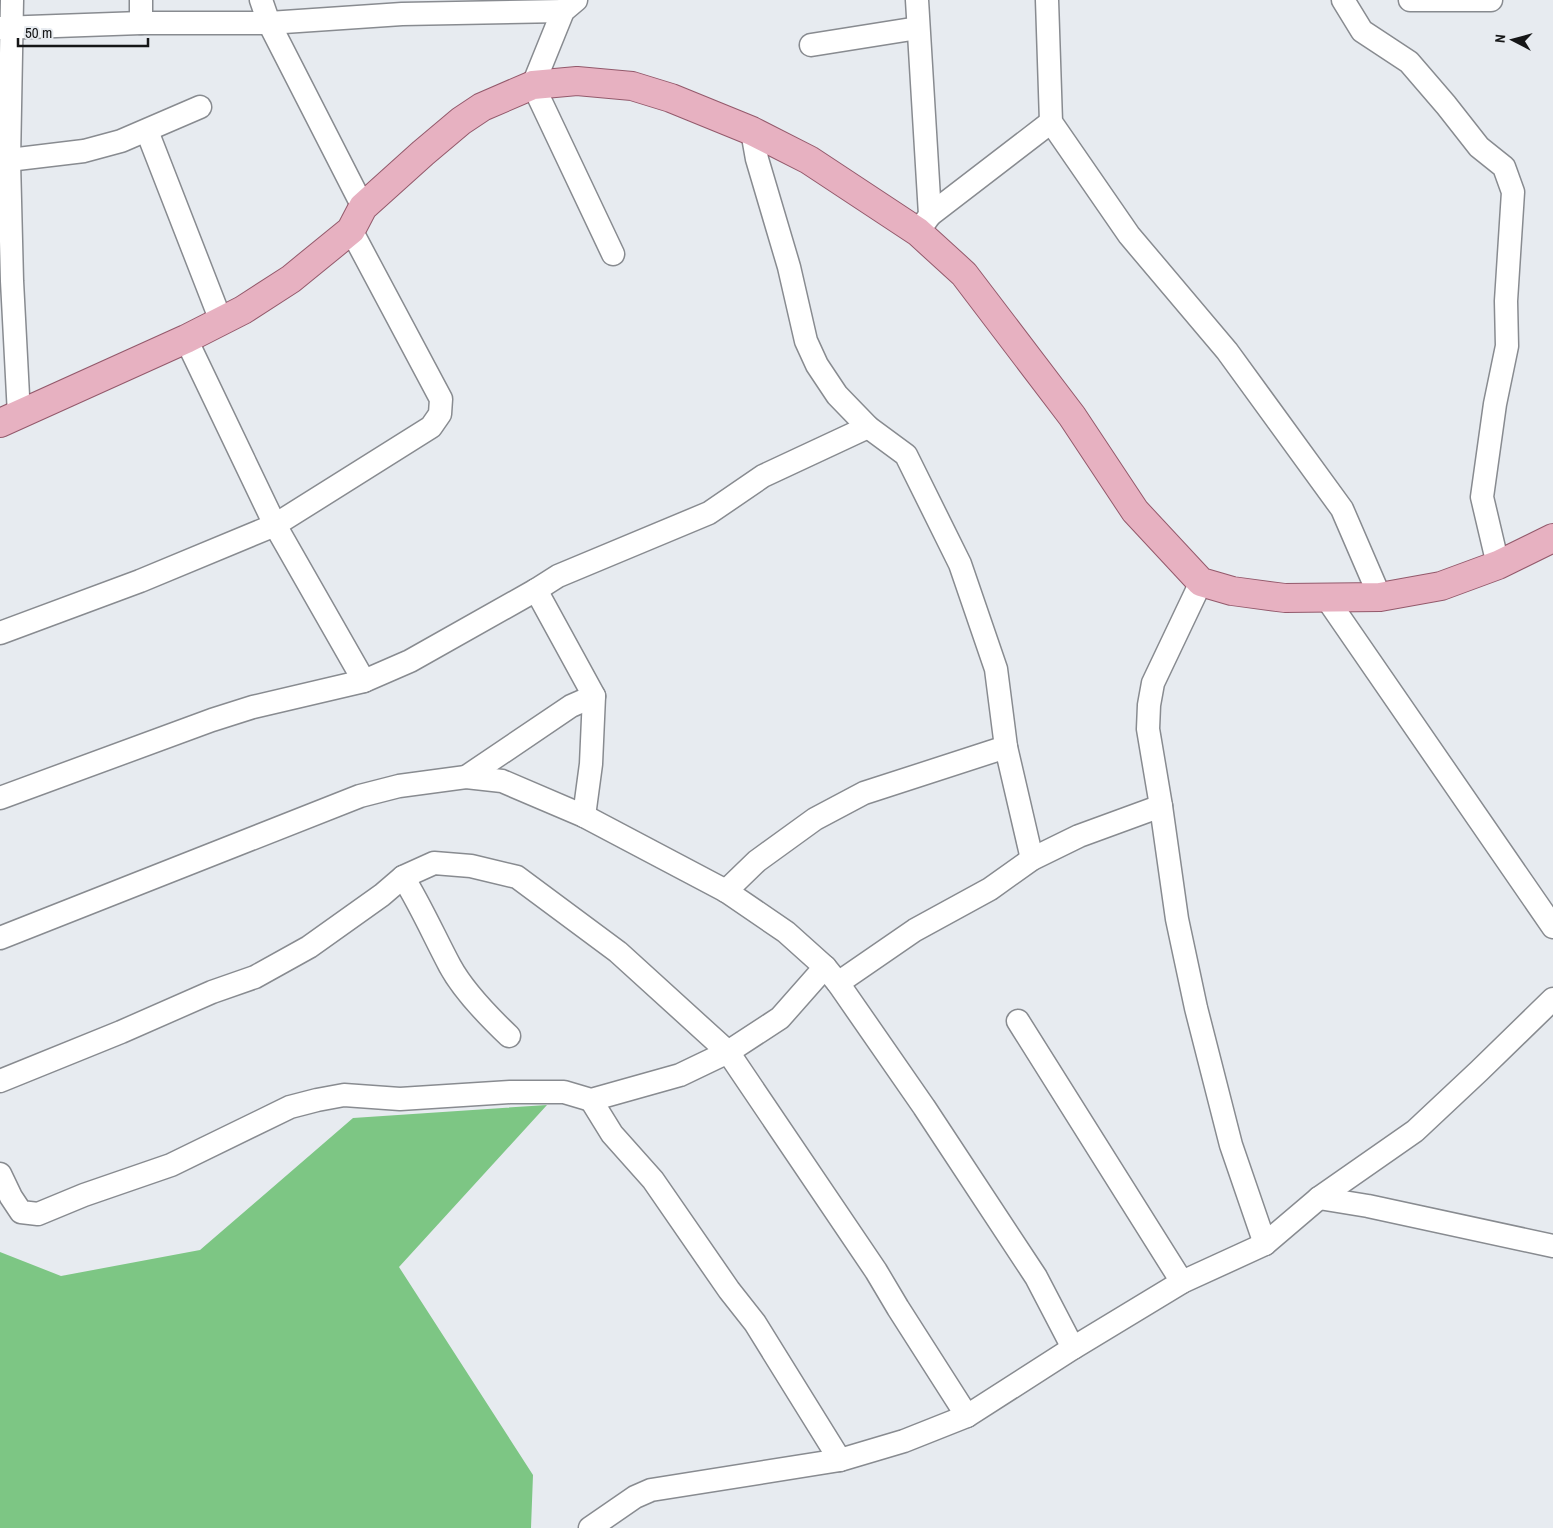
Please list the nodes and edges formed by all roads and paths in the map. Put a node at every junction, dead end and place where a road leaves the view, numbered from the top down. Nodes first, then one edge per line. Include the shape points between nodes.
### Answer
1 (12, 0) edge
2 (141, 0) edge
3 (261, 0) edge
4 (270, 0) edge
5 (917, 0) edge
6 (1047, 0) edge
7 (1343, 0) edge
8 (1410, 0) edge
9 (1491, 0) edge
10 (570, 6) edge
11 (402, 7) edge
12 (141, 23) junction
13 (269, 23) junction
14 (6, 27) edge
15 (918, 28) junction
16 (811, 45) dead end
17 (534, 85) junction
18 (200, 107) dead end
19 (1051, 122) junction
20 (147, 131) junction
21 (752, 131) junction
22 (5, 161) edge
23 (357, 218) junction
24 (924, 224) junction
25 (614, 254) dead end
26 (6, 282) edge
27 (221, 321) junction
28 (186, 339) junction
29 (9, 419) edge
30 (868, 427) junction
31 (275, 526) junction
32 (1553, 538) edge
33 (1498, 565) junction
34 (1201, 582) junction
35 (536, 590) junction
36 (1380, 597) junction
37 (1328, 598) junction
38 (0, 633) edge
39 (364, 681) junction
40 (594, 696) junction
41 (1006, 747) junction
42 (466, 777) junction
43 (0, 798) edge
44 (1162, 806) junction
45 (584, 816) junction
46 (1032, 859) junction
47 (403, 877) junction
48 (726, 891) junction
49 (1553, 927) edge
50 (0, 938) edge
51 (831, 975) junction
52 (1553, 999) edge
53 (1018, 1022) dead end
54 (509, 1036) dead end
55 (728, 1052) junction
56 (0, 1081) edge
57 (591, 1100) junction
58 (0, 1174) edge
59 (1320, 1198) junction
60 (1265, 1244) junction
61 (1553, 1246) edge
62 (1182, 1282) junction
63 (1073, 1348) junction
64 (967, 1416) junction
65 (840, 1460) junction
66 (590, 1528) edge

1 - 14 street
2 - 12 street
3 - 13 street
4 - 13 street
5 - 15 street
6 - 19 street
7 - 33 street via 1362,30 1409,62 1479,147 1504,167 1513,192 1507,274 1507,346 1482,497
8 - 9 street
10 - 11 street
10 - 17 street
11 - 13 street
12 - 13 street
12 - 14 street
13 - 23 street
14 - 22 street
15 - 16 street
15 - 24 street
17 - 21 main road via 578,81 632,86
17 - 23 main road via 482,107 461,121 423,153
17 - 25 street
18 - 20 street
19 - 24 street
19 - 36 street via 1129,235 1227,351 1342,510
20 - 22 street via 121,142 84,151
20 - 27 street
21 - 24 main road
21 - 30 street via 806,341 817,365 838,395
22 - 26 street
23 - 27 main road via 291,279
23 - 31 street via 441,399 440,414 431,427
24 - 34 main road via 1072,416 1135,511
26 - 29 street
27 - 28 main road
28 - 29 main road
28 - 31 street
30 - 35 street via 763,476 709,513 558,576
30 - 41 street via 906,455 960,564 996,669
31 - 38 street
31 - 39 street
32 - 33 main road
33 - 36 main road via 1441,586
34 - 37 main road via 1232,591 1276,597
34 - 44 street via 1153,683 1149,705 1148,729
35 - 39 street via 410,661
35 - 40 street
36 - 37 main road
37 - 49 street
39 - 43 street via 253,707
40 - 42 street via 571,706
40 - 45 street via 591,764
41 - 46 street
41 - 48 street via 864,793 814,819 756,861
42 - 45 street via 502,781
42 - 50 street via 399,786 360,796
44 - 46 street via 1079,836
44 - 60 street via 1177,919 1200,1028 1231,1145
45 - 48 street
46 - 51 street via 990,889
47 - 54 street via 450,967 466,990
47 - 55 street via 434,863 471,866 517,877 618,952
47 - 56 street via 309,947 255,977
48 - 51 street via 786,932
51 - 55 street via 780,1018
51 - 63 street via 924,1107 1036,1277
52 - 59 street via 1415,1131
53 - 62 street
55 - 57 street via 680,1075
55 - 64 street via 876,1271
57 - 58 street via 564,1092 510,1092 400,1099 344,1095 317,1100 290,1107 171,1165 84,1194 38,1214 21,1212
57 - 65 street via 612,1134 653,1180 755,1323
59 - 60 street
59 - 61 street
60 - 62 street
62 - 63 street
63 - 64 street
64 - 65 street via 904,1441
65 - 66 street via 651,1490

